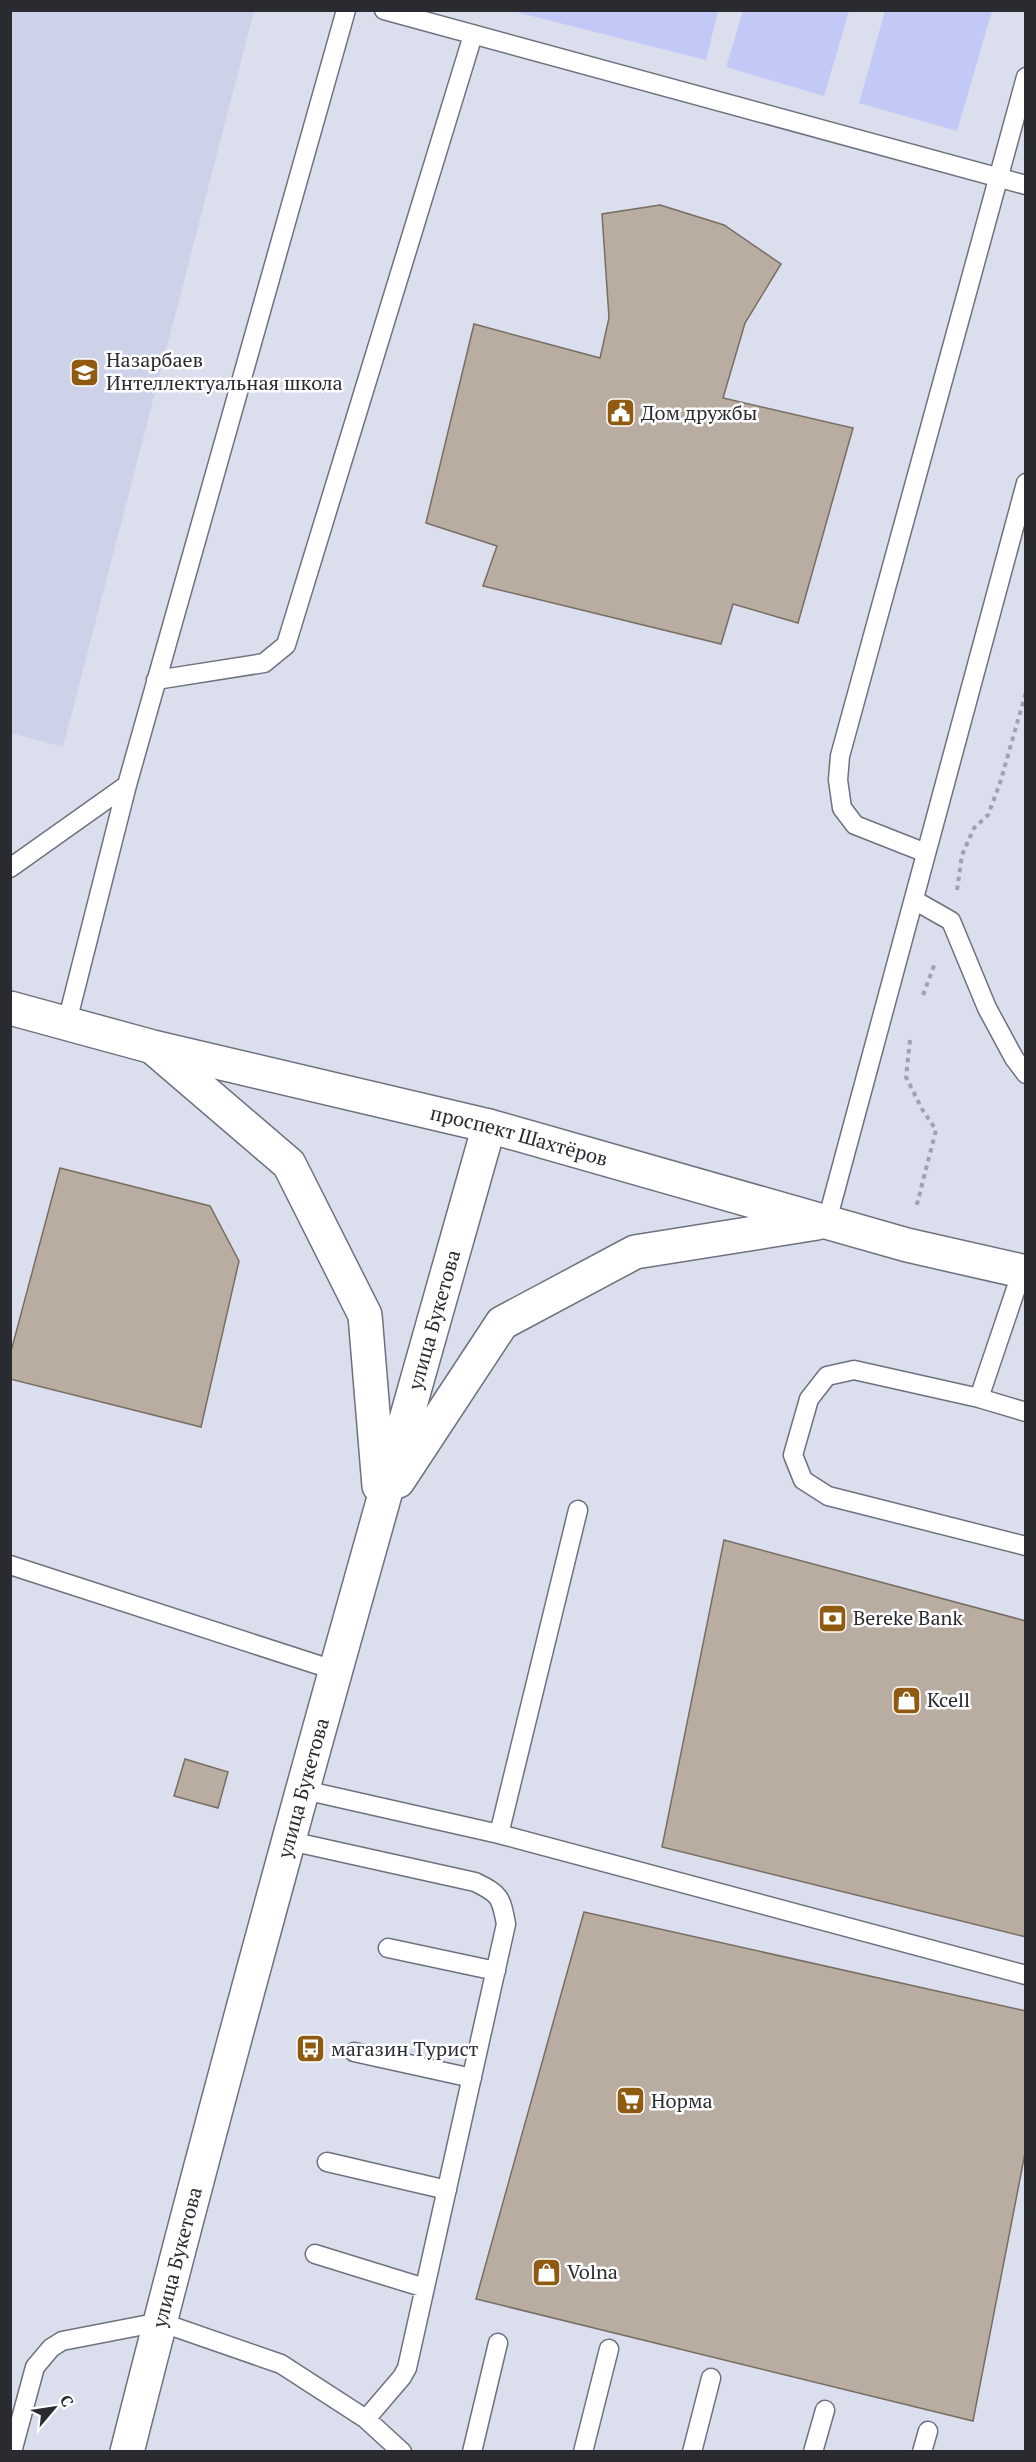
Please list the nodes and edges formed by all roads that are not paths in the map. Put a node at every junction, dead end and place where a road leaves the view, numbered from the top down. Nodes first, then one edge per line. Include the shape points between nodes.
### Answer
1 (346, 10) edge
2 (384, 10) edge
3 (473, 35) junction
4 (1026, 77) edge
5 (997, 177) junction
6 (1026, 185) edge
7 (1026, 483) edge
8 (156, 680) junction
9 (127, 785) junction
10 (926, 853) junction
11 (10, 868) edge
12 (914, 900) junction
13 (10, 1008) edge
14 (67, 1022) junction
15 (153, 1047) junction
16 (1026, 1074) edge
17 (489, 1126) junction
18 (827, 1221) junction
19 (1024, 1272) edge
20 (979, 1398) junction
21 (1026, 1412) edge
22 (380, 1508) junction
23 (578, 1510) dead end
24 (1026, 1545) edge
25 (10, 1565) edge
26 (337, 1671) junction
27 (304, 1790) junction
28 (499, 1834) junction
29 (290, 1841) junction
30 (388, 1948) dead end
31 (496, 1971) junction
32 (1026, 1975) edge
33 (354, 2052) dead end
34 (472, 2078) junction
35 (327, 2162) dead end
36 (447, 2190) junction
37 (315, 2254) dead end
38 (425, 2288) junction
39 (160, 2322) junction
40 (498, 2343) dead end
41 (609, 2349) dead end
42 (711, 2378) dead end
43 (825, 2410) dead end
44 (366, 2419) junction
45 (928, 2431) dead end
46 (12, 2451) edge
47 (127, 2451) edge
48 (402, 2451) edge
49 (472, 2451) edge
50 (584, 2451) edge
51 (692, 2451) edge
52 (813, 2451) edge
53 (922, 2451) edge

1 - 8 lane
2 - 3 lane
3 - 5 lane
3 - 8 lane via 286,645 264,663
4 - 5 lane
5 - 6 lane
5 - 10 lane via 840,756 842,808 855,825
7 - 10 lane
8 - 9 lane
9 - 11 lane
9 - 14 lane
10 - 12 lane
12 - 16 lane via 951,921 987,1008
12 - 18 lane
13 - 14 street, проспект Шахтёров
14 - 15 street, проспект Шахтёров
15 - 17 street, проспект Шахтёров
15 - 22 street via 289,1164 365,1315
17 - 18 street, проспект Шахтёров
17 - 22 street, улица Букетова
18 - 19 street, проспект Шахтёров via 907,1245
18 - 22 street via 635,1252 502,1323
19 - 20 lane
20 - 21 lane
20 - 24 lane via 854,1370 827,1376 809,1399 793,1455 803,1480 828,1496
22 - 26 street, улица Букетова
23 - 28 lane
25 - 26 lane
26 - 27 street, улица Букетова
27 - 28 lane
27 - 29 street, улица Букетова
28 - 32 lane
29 - 31 lane via 475,1882 495,1892 503,1905 506,1924
29 - 39 street, улица Букетова
30 - 31 lane
31 - 34 lane
33 - 34 lane
34 - 36 lane
35 - 36 lane
36 - 38 lane
37 - 38 lane
38 - 44 lane via 407,2368
39 - 44 lane via 280,2364
39 - 46 lane via 62,2341 51,2348 36,2367
39 - 47 street, улица Букетова
40 - 49 lane
41 - 50 lane
42 - 51 lane
43 - 52 lane
44 - 48 lane
45 - 53 lane

